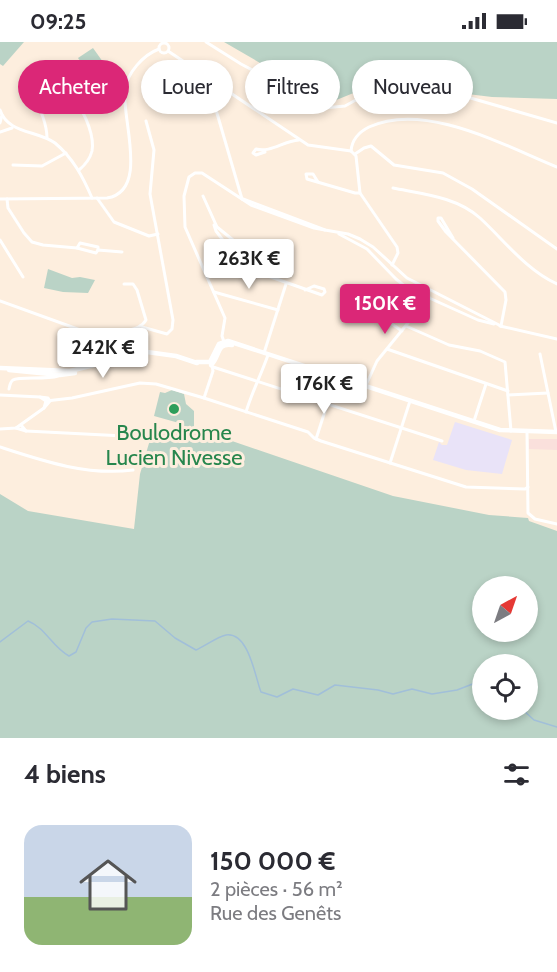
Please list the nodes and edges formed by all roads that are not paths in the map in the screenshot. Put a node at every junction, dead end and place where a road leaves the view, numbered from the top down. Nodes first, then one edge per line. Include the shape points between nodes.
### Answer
1 (206, 42) edge
2 (166, 43) edge
3 (159, 49) junction
4 (168, 51) junction
5 (182, 60) edge
6 (233, 95) edge
7 (0, 110) edge
8 (218, 114) edge
9 (2, 115) junction
10 (146, 121) dead end
11 (0, 123) edge
12 (557, 123) edge
13 (14, 127) junction
14 (0, 132) edge
15 (290, 133) junction
16 (47, 138) junction
17 (289, 140) junction
18 (300, 140) junction
19 (351, 151) junction
20 (265, 152) dead end
21 (66, 153) junction
22 (355, 154) junction
23 (13, 165) dead end
24 (557, 167) edge
25 (79, 170) junction
26 (318, 182) dead end
27 (393, 188) dead end
28 (360, 193) junction
29 (203, 196) dead end
30 (95, 198) junction
31 (0, 199) edge
32 (7, 199) junction
33 (242, 199) junction
34 (213, 222) junction
35 (335, 232) junction
36 (158, 234) junction
37 (453, 238) junction
38 (0, 240) edge
39 (238, 244) junction
40 (557, 249) edge
41 (122, 252) dead end
42 (392, 265) junction
43 (388, 270) junction
44 (23, 277) dead end
45 (394, 278) junction
46 (407, 278) junction
47 (124, 284) dead end
48 (286, 284) junction
49 (557, 284) edge
50 (305, 290) junction
51 (214, 292) junction
52 (0, 294) edge
53 (429, 297) junction
54 (2, 301) edge
55 (278, 310) junction
56 (380, 315) junction
57 (479, 318) junction
58 (406, 326) junction
59 (501, 326) junction
60 (142, 327) junction
61 (402, 331) junction
62 (557, 339) edge
63 (108, 340) junction
64 (114, 342) junction
65 (224, 343) junction
66 (119, 344) junction
67 (387, 349) junction
68 (150, 352) junction
69 (266, 354) junction
70 (540, 354) dead end
71 (129, 357) junction
72 (122, 359) junction
73 (211, 365) junction
74 (0, 368) edge
75 (51, 375) junction
76 (336, 377) junction
77 (256, 379) junction
78 (486, 384) junction
79 (366, 387) junction
80 (508, 393) junction
81 (548, 393) junction
82 (0, 395) edge
83 (8, 396) junction
84 (204, 398) junction
85 (48, 400) junction
86 (410, 401) junction
87 (327, 405) junction
88 (246, 412) junction
89 (474, 422) junction
90 (21, 425) junction
91 (16, 428) junction
92 (401, 428) junction
93 (0, 429) edge
94 (26, 431) junction
95 (511, 431) junction
96 (527, 432) junction
97 (557, 432) edge
98 (144, 437) dead end
99 (317, 437) junction
100 (442, 441) dead end
101 (0, 447) edge
102 (390, 463) junction
103 (133, 470) dead end
104 (527, 489) junction
105 (557, 524) edge

1 - 12 street via 324,108 345,106 372,91 385,90 467,97
2 - 3 street
2 - 4 street
3 - 4 street via 164,54
3 - 30 street via 135,67 125,86 131,155 127,183 116,196
4 - 5 street
6 - 15 street
7 - 9 street
8 - 33 street
9 - 11 street
9 - 13 street
10 - 36 street via 154,150 150,194
13 - 14 street
13 - 16 street
15 - 17 street
15 - 18 street
16 - 21 street
16 - 25 street via 26,82 27,76 34,73 48,76 66,90 90,129 92,153
17 - 18 street
17 - 20 street
18 - 19 street via 308,145
19 - 22 street
19 - 24 street via 353,140 363,130 383,121 418,120 459,128
21 - 23 street via 42,166
21 - 25 street
22 - 28 street
22 - 40 street via 371,146 394,165 443,173
25 - 30 street
26 - 28 street
27 - 49 street via 442,198 470,211 510,249
28 - 42 street via 397,247
29 - 34 street
30 - 32 street
30 - 36 street via 114,222 148,236
31 - 32 street
32 - 41 street via 8,208 30,240 96,254 98,250
33 - 35 street
33 - 51 street via 202,173 187,180 185,227
34 - 39 street
34 - 39 street via 225,243
35 - 42 street via 367,243
35 - 43 street via 368,249
36 - 60 street via 173,325 167,334
37 - 37 street via 438,221 438,218 441,218
37 - 59 street via 505,292
38 - 44 street
39 - 48 street via 265,275
42 - 43 street
42 - 46 street
43 - 45 street
45 - 46 street
45 - 53 street
46 - 57 street
47 - 60 street via 133,284 137,290 147,318
48 - 50 street
48 - 55 street
50 - 50 street via 314,286 326,292 323,295
51 - 55 street
51 - 65 street via 225,318
52 - 54 street
53 - 57 street
53 - 58 street
54 - 63 street
55 - 69 street
56 - 56 street via 367,307 362,308 369,316
56 - 61 street
57 - 59 street
58 - 61 street
58 - 80 street via 506,363
59 - 62 street
60 - 63 street via 114,333
61 - 67 street
63 - 64 street
64 - 66 street
64 - 72 street
65 - 69 main road
65 - 73 main road via 217,346
66 - 68 street
66 - 71 street
67 - 78 street
67 - 79 street via 372,367
68 - 71 main road
68 - 73 main road
69 - 76 main road
69 - 77 street
70 - 81 street
71 - 72 main road
72 - 75 main road
72 - 75 main road
73 - 77 street
73 - 84 street
74 - 75 main road
74 - 75 main road
75 - 83 street via 15,379
76 - 79 main road
76 - 87 street
77 - 87 street
77 - 88 street
78 - 80 street
78 - 89 street
79 - 86 main road
80 - 81 street
80 - 95 street
81 - 97 street
82 - 83 street
83 - 85 street
84 - 85 street via 135,383
84 - 88 street
85 - 90 street via 49,404
86 - 89 main road
86 - 92 street
87 - 92 street
87 - 99 street
88 - 99 street
89 - 95 main road
90 - 91 street
90 - 94 street
91 - 93 street
91 - 94 street
92 - 100 street
92 - 102 street
94 - 98 street
95 - 96 main road
96 - 97 main road
96 - 104 street
99 - 102 street
101 - 103 street via 67,468
102 - 104 street via 466,488
104 - 105 street via 530,516

